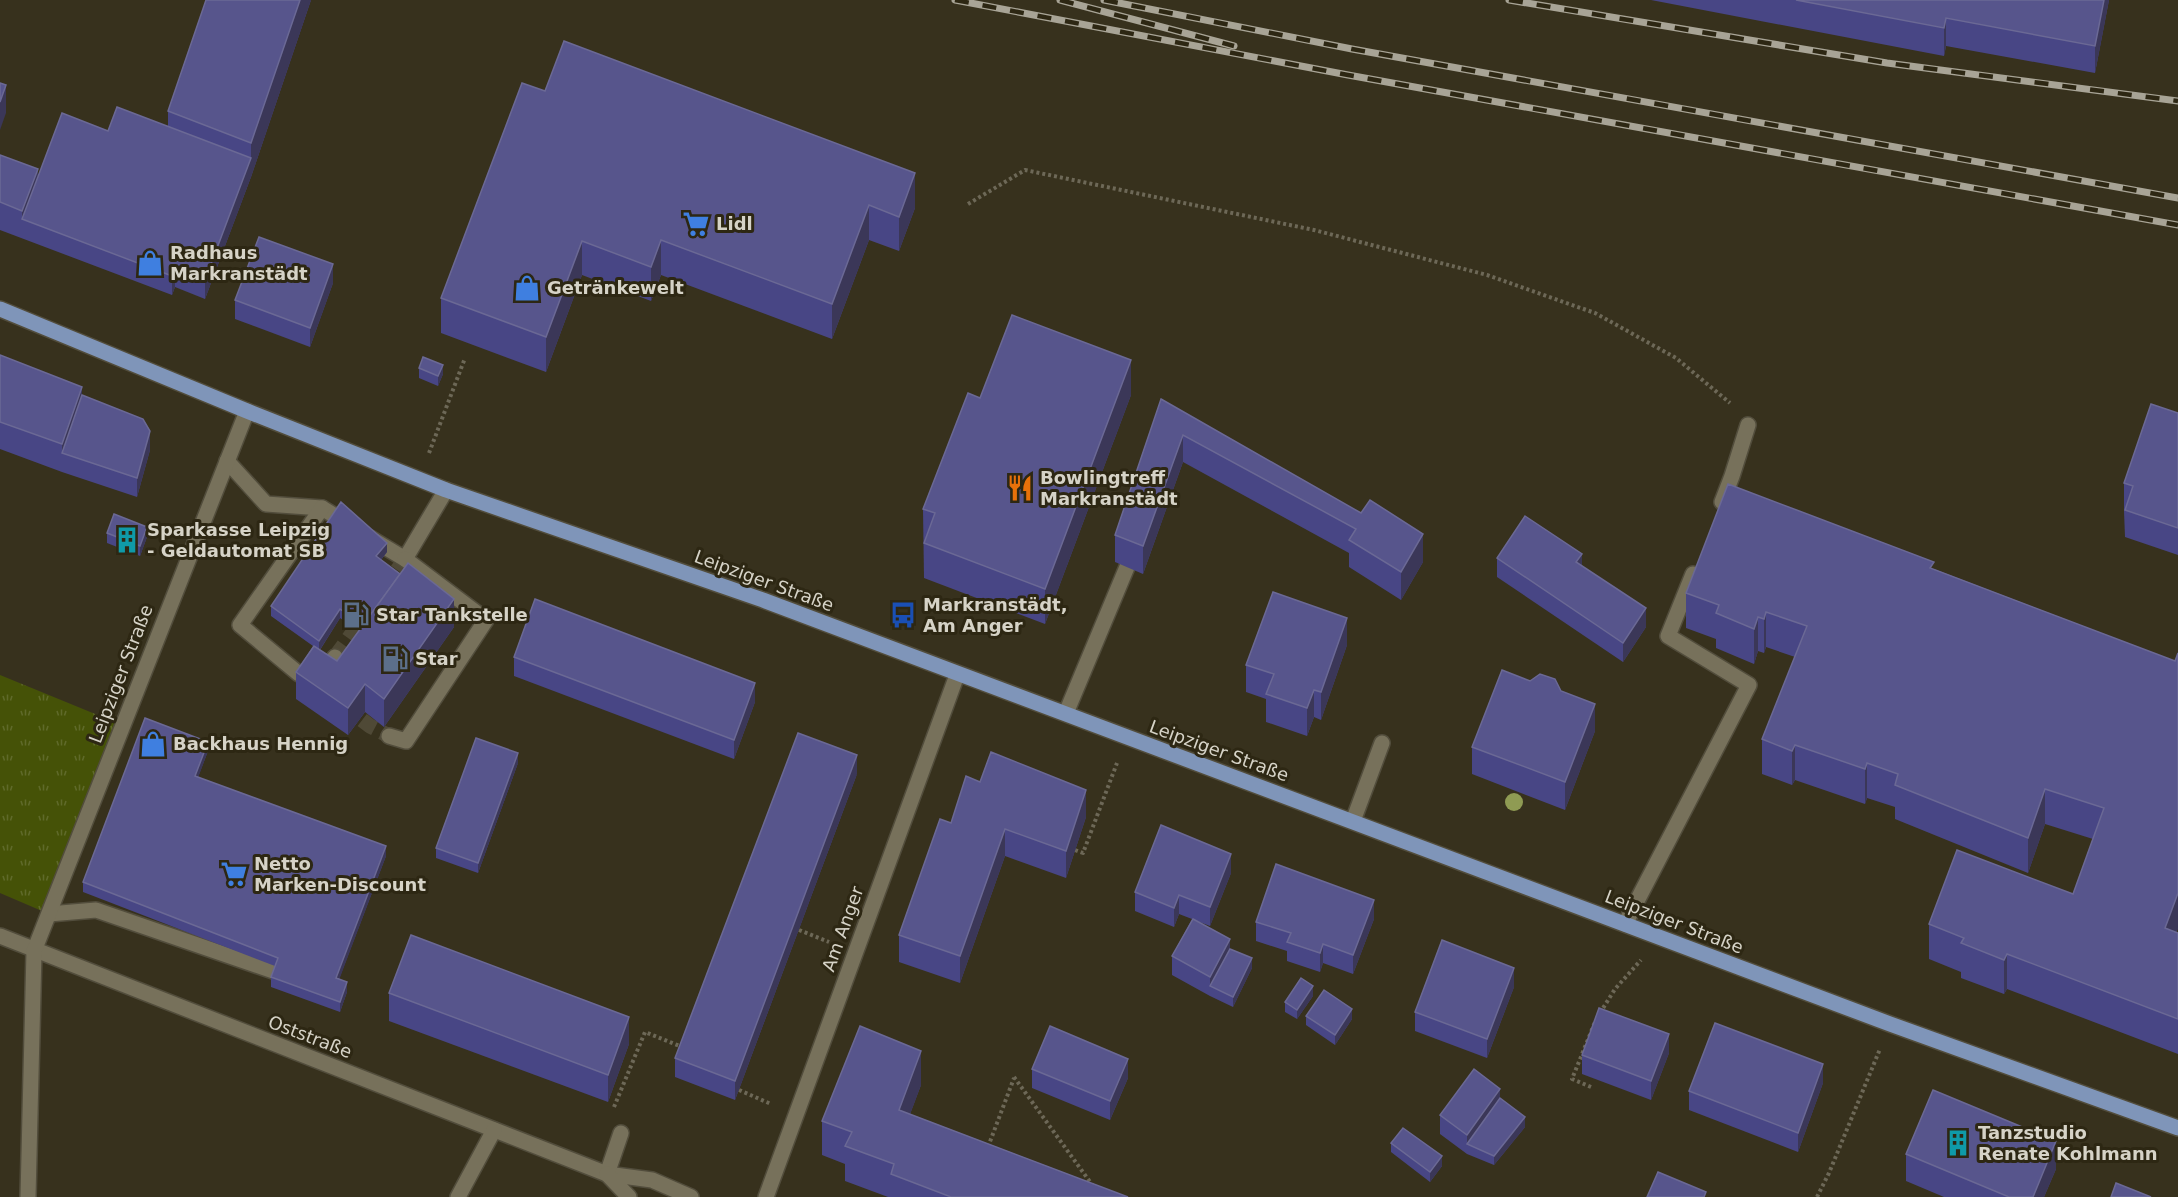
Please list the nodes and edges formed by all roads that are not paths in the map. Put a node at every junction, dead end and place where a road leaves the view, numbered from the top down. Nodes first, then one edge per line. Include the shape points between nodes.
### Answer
1 (0, 309) edge
2 (246, 411) junction
3 (1748, 425) road end
4 (227, 461) junction
5 (446, 490) junction
6 (322, 508) junction
7 (1716, 518) edge
8 (405, 559) junction
9 (1698, 561) edge
10 (1127, 567) edge
11 (335, 657) tunnel mouth
12 (957, 675) junction
13 (1066, 713) junction
14 (389, 736) tunnel mouth
15 (1382, 743) dead end
16 (1353, 821) junction
17 (49, 914) junction
18 (1624, 924) junction
19 (0, 936) edge
20 (34, 951) junction
21 (276, 972) edge
22 (2178, 1128) edge
23 (494, 1130) junction
24 (621, 1133) dead end
25 (607, 1174) junction
26 (28, 1197) edge
27 (458, 1197) edge
28 (628, 1197) edge
29 (691, 1197) edge
30 (766, 1197) edge

1 - 2 main road, Leipziger Straße
2 - 4 street, Leipziger Straße
2 - 5 main road, Leipziger Straße
3 - 7 street
4 - 6 street via 266,504
4 - 17 street, Leipziger Straße
5 - 8 street
5 - 12 main road, Leipziger Straße via 763,600
6 - 8 street
6 - 11 street via 240,625 299,674 329,666
8 - 14 street via 486,620 406,741
9 - 18 street via 1668,636 1749,685
10 - 13 street
12 - 13 main road, Leipziger Straße
12 - 30 street, Am Anger
13 - 16 main road, Leipziger Straße
15 - 16 street
16 - 18 main road, Leipziger Straße
17 - 20 street, Leipziger Straße
17 - 21 street via 96,910
18 - 22 main road, Leipziger Straße
19 - 20 street, Oststraße
20 - 23 street, Oststraße
20 - 26 street
23 - 25 street, Oststraße
23 - 27 street
24 - 25 street
25 - 28 street, Oststraße
25 - 29 street, Oststraße via 652,1180

